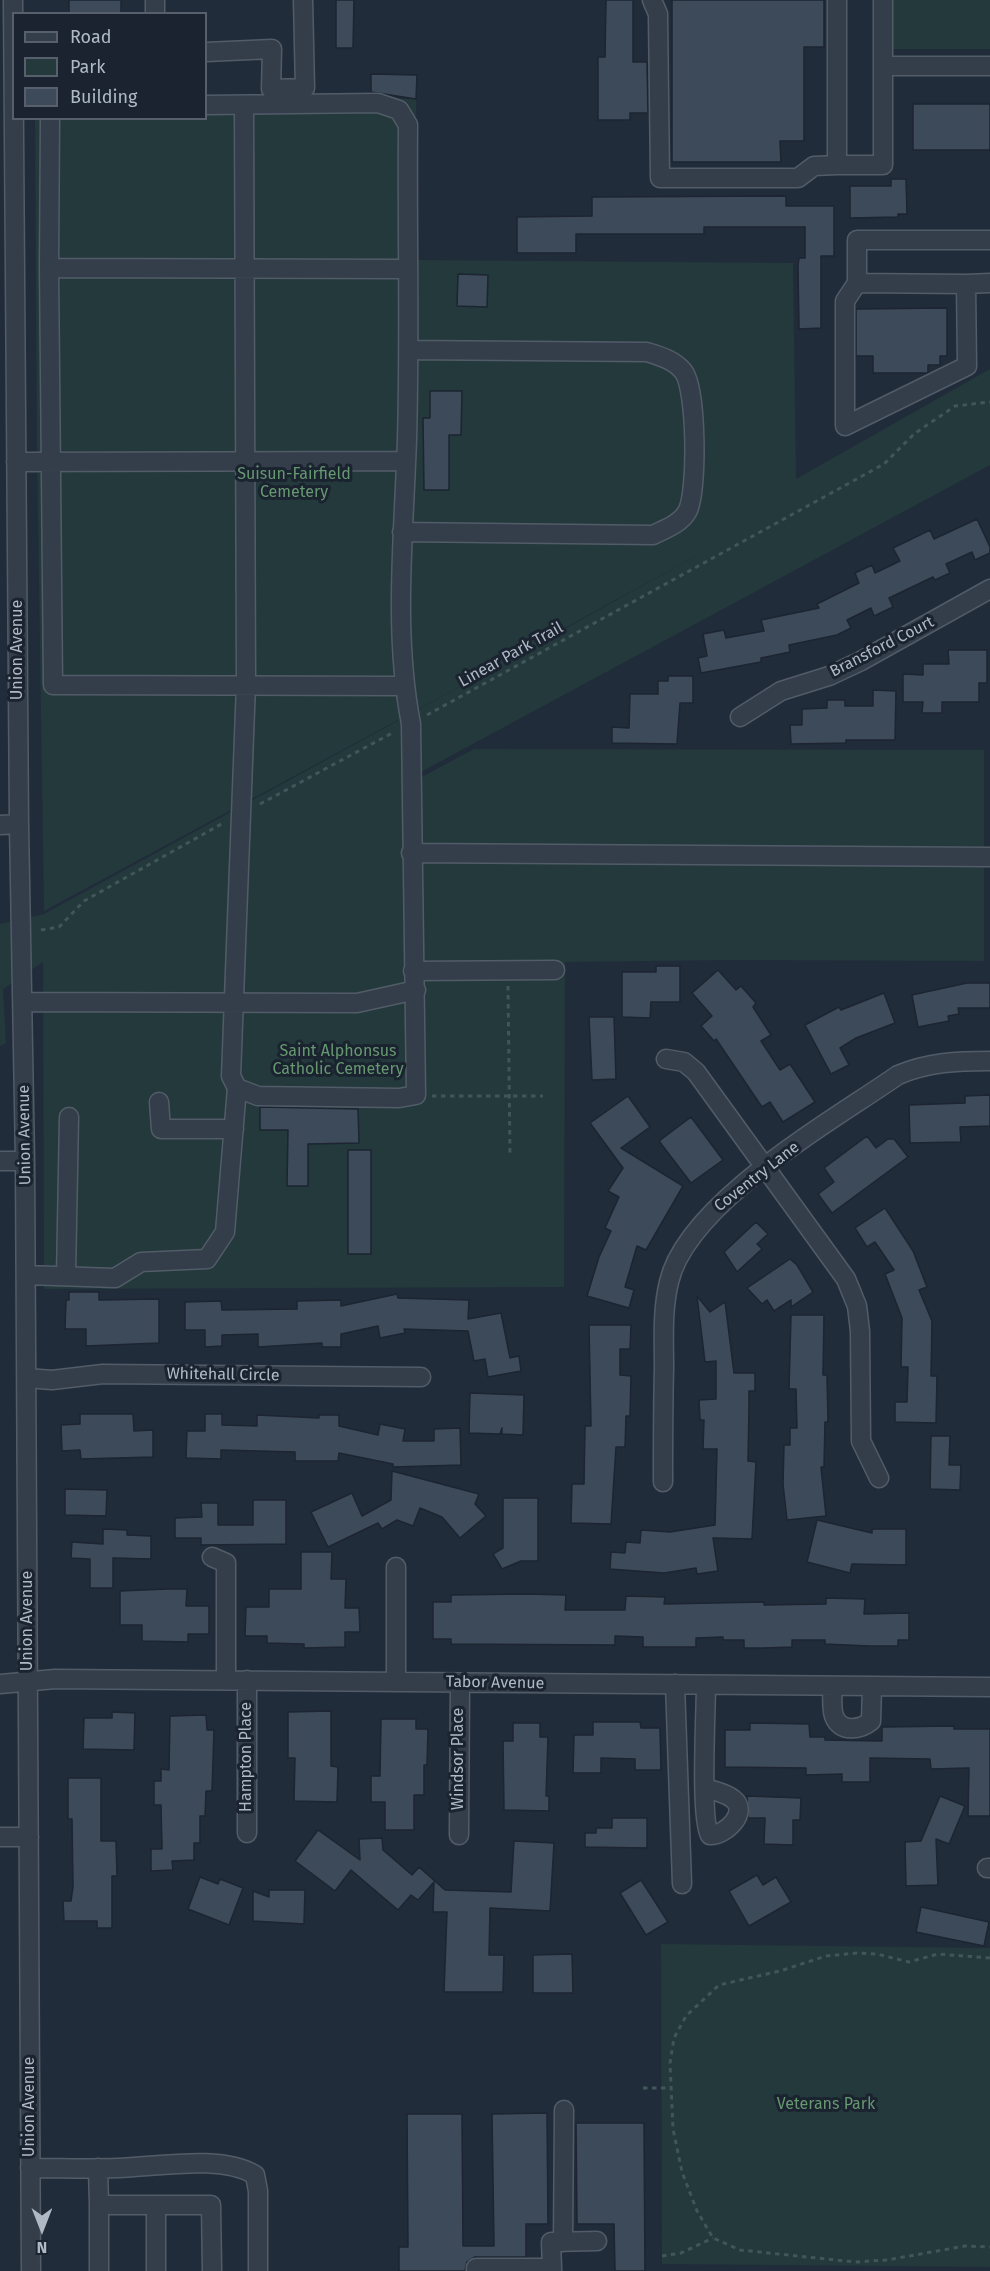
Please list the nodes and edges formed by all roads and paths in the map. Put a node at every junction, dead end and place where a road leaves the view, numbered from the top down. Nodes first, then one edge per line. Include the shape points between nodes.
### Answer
1 (303, 0) edge
2 (652, 0) edge
3 (837, 0) edge
4 (883, 0) edge
5 (207, 52) edge
6 (883, 66) junction
7 (990, 66) edge
8 (207, 105) edge
9 (244, 106) junction
10 (13, 120) edge
11 (50, 120) edge
12 (837, 165) junction
13 (990, 240) edge
14 (49, 268) junction
15 (243, 268) junction
16 (406, 269) junction
17 (857, 283) junction
18 (990, 283) edge
19 (966, 284) junction
20 (409, 350) junction
21 (990, 402) edge
22 (406, 461) junction
23 (16, 462) junction
24 (52, 462) junction
25 (244, 462) junction
26 (402, 532) junction
27 (990, 589) edge
28 (246, 684) junction
29 (404, 686) junction
30 (740, 717) dead end
31 (411, 724) junction
32 (242, 813) junction
33 (19, 824) junction
34 (0, 825) edge
35 (411, 853) junction
36 (990, 857) edge
37 (41, 930) dead end
38 (508, 970) junction
39 (555, 970) dead end
40 (412, 971) junction
41 (416, 990) junction
42 (23, 1002) junction
43 (235, 1003) junction
44 (666, 1059) dead end
45 (990, 1061) edge
46 (237, 1088) junction
47 (416, 1095) junction
48 (510, 1096) junction
49 (543, 1096) dead end
50 (159, 1102) dead end
51 (69, 1117) dead end
52 (234, 1129) junction
53 (510, 1155) dead end
54 (0, 1161) edge
55 (25, 1161) junction
56 (765, 1168) junction
57 (26, 1275) junction
58 (66, 1276) junction
59 (421, 1377) dead end
60 (27, 1378) junction
61 (879, 1478) dead end
62 (663, 1482) dead end
63 (226, 1559) dead end
64 (396, 1566) dead end
65 (226, 1680) junction
66 (247, 1680) junction
67 (28, 1681) junction
68 (396, 1681) junction
69 (460, 1683) junction
70 (0, 1684) edge
71 (675, 1684) junction
72 (706, 1685) junction
73 (832, 1686) junction
74 (872, 1686) junction
75 (990, 1687) edge
76 (705, 1788) dead end
77 (247, 1833) dead end
78 (459, 1835) dead end
79 (0, 1837) edge
80 (29, 1837) junction
81 (682, 1884) dead end
82 (990, 1958) edge
83 (642, 2088) dead end
84 (671, 2088) junction
85 (564, 2110) dead end
86 (30, 2168) junction
87 (98, 2168) junction
88 (99, 2205) junction
89 (156, 2205) junction
90 (713, 2238) junction
91 (597, 2241) dead end
92 (563, 2242) junction
93 (990, 2247) edge
94 (662, 2256) dead end
95 (552, 2270) edge
96 (31, 2271) edge
97 (99, 2271) edge
98 (156, 2271) edge
99 (212, 2271) edge
100 (258, 2271) edge
101 (476, 2271) edge

1 - 5 street via 305,88 271,89 272,49
2 - 12 street via 658,14 660,178 798,178 814,166
3 - 12 street
4 - 6 street
6 - 7 street
6 - 12 street via 883,165
8 - 9 street
9 - 15 street
9 - 16 street via 378,103 399,110 408,125
10 - 23 street, Union Avenue
11 - 14 street
13 - 17 street via 857,240
14 - 15 street
14 - 24 street
15 - 16 street
15 - 25 street
16 - 20 street
17 - 19 street
17 - 19 street via 845,301 845,426 967,366
18 - 19 street
20 - 22 street
20 - 26 street via 647,352 664,357 684,372 692,394 693,494 687,512 674,525 653,535
21 - 31 path, Linear Park Trail via 955,406 914,434 884,464
22 - 25 street
22 - 26 street
23 - 24 street
23 - 33 street, Union Avenue
24 - 25 street
24 - 28 street via 53,685
25 - 28 street
26 - 29 street
27 - 30 street, Bransford Court via 861,661 781,691
28 - 29 street
28 - 32 street
29 - 31 street
31 - 32 path, Linear Park Trail
31 - 35 street
32 - 37 path, Linear Park Trail via 84,901 59,927
32 - 43 street
33 - 34 street
33 - 42 street, Union Avenue
35 - 36 street
35 - 40 street
38 - 39 street
38 - 40 street
38 - 48 path
40 - 41 street
41 - 43 street via 357,1003
41 - 47 street
42 - 43 street
42 - 55 street, Union Avenue
43 - 46 street via 231,1076
44 - 56 street via 684,1062 696,1072
45 - 56 street, Coventry Lane via 923,1065 898,1075
46 - 47 street via 258,1096
46 - 52 street
47 - 48 path
48 - 49 path
48 - 53 path
50 - 52 street via 161,1129
51 - 58 street
52 - 58 street via 225,1232 207,1259 141,1262 115,1278
54 - 55 street
55 - 57 street, Union Avenue
56 - 61 street via 846,1279 857,1306 861,1441
56 - 62 street, Coventry Lane via 693,1232 669,1280 664,1309
57 - 58 street
57 - 60 street, Union Avenue
59 - 60 street, Whitehall Circle via 103,1374 52,1380
60 - 67 street, Union Avenue
63 - 65 street
64 - 68 street
65 - 66 street, Tabor Avenue
65 - 67 street, Tabor Avenue
66 - 68 street, Tabor Avenue
66 - 77 street, Hampton Place
67 - 70 street, Tabor Avenue
67 - 80 street, Union Avenue
68 - 69 street, Tabor Avenue
69 - 71 street, Tabor Avenue
69 - 78 street, Windsor Place
71 - 72 street, Tabor Avenue
71 - 81 street
72 - 73 street, Tabor Avenue
72 - 76 street
73 - 74 street, Tabor Avenue
73 - 74 street via 833,1715 849,1728 863,1727 871,1720
74 - 75 street, Tabor Avenue
79 - 80 street
80 - 86 street, Union Avenue
82 - 84 path via 938,1954 909,1962 857,1953 826,1956 720,1985 686,2016 674,2038
83 - 84 path
84 - 90 path via 682,2172 697,2211
85 - 92 street
86 - 87 street
86 - 96 street, Union Avenue
87 - 88 street
87 - 100 street via 169,2164 241,2167 255,2175
88 - 89 street
88 - 97 street
89 - 98 street
89 - 99 street via 211,2205
90 - 93 path via 740,2250 855,2262 965,2246
90 - 94 path via 681,2253
91 - 92 street
92 - 95 street via 551,2242
95 - 101 street

